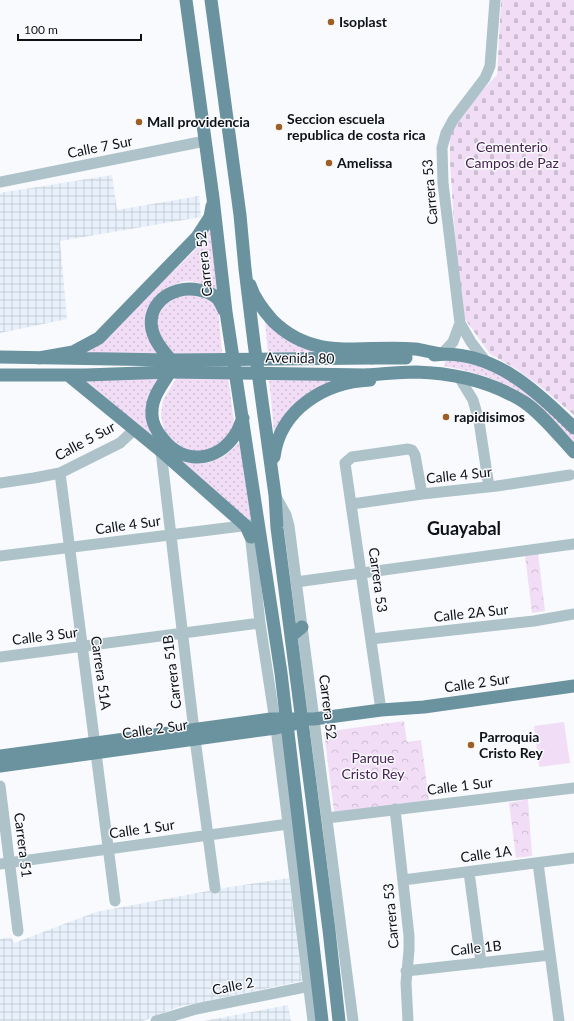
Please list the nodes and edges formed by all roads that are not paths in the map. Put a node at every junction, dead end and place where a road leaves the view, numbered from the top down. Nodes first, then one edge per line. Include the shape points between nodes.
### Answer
1 (186, 0) edge
2 (210, 0) edge
3 (495, 0) edge
4 (206, 141) junction
5 (0, 182) edge
6 (213, 198) junction
7 (245, 269) junction
8 (226, 312) junction
9 (460, 323) junction
10 (442, 354) junction
11 (0, 358) edge
12 (39, 358) junction
13 (487, 363) junction
14 (171, 366) junction
15 (0, 375) edge
16 (68, 375) junction
17 (452, 376) junction
18 (243, 418) junction
19 (574, 428) edge
20 (134, 429) junction
21 (161, 451) junction
22 (574, 452) edge
23 (272, 468) junction
24 (60, 473) junction
25 (570, 475) dead end
26 (0, 483) edge
27 (489, 487) junction
28 (422, 494) junction
29 (276, 495) junction
30 (352, 504) junction
31 (259, 524) junction
32 (248, 532) junction
33 (170, 535) junction
34 (574, 544) edge
35 (70, 548) junction
36 (0, 556) edge
37 (362, 574) junction
38 (296, 582) junction
39 (574, 614) edge
40 (260, 623) junction
41 (302, 627) junction
42 (182, 634) junction
43 (291, 636) junction
44 (371, 639) junction
45 (82, 647) junction
46 (0, 657) edge
47 (574, 686) edge
48 (381, 710) junction
49 (306, 720) junction
50 (281, 723) junction
51 (194, 734) junction
52 (96, 748) junction
53 (0, 756) edge
54 (0, 766) edge
55 (0, 786) edge
56 (574, 788) edge
57 (395, 809) junction
58 (327, 818) junction
59 (288, 824) junction
60 (207, 835) junction
61 (108, 849) junction
62 (574, 858) edge
63 (5, 863) edge
64 (538, 863) junction
65 (469, 872) junction
66 (403, 880) junction
67 (215, 888) dead end
68 (307, 888) junction
69 (298, 898) junction
70 (115, 901) dead end
71 (335, 929) junction
72 (18, 931) dead end
73 (550, 955) junction
74 (481, 963) junction
75 (406, 971) junction
76 (313, 985) junction
77 (156, 1021) edge
78 (313, 1021) edge
79 (322, 1021) edge
80 (339, 1021) edge
81 (353, 1021) edge
82 (408, 1021) edge
83 (559, 1021) edge

1 - 4 main road, Carrera 52
2 - 7 main road, Carrera 52 via 240,215
3 - 9 street, Carrera 53 via 490,66 485,78 453,120 442,148 443,183
4 - 5 street, Calle 7 Sur
4 - 6 main road, Carrera 52
6 - 8 main road, Carrera 52
6 - 12 main road via 210,217 197,237 99,338 73,352
7 - 10 main road via 251,288 269,317 295,338 312,345 334,349 415,349
7 - 23 main road, Carrera 52
8 - 14 main road via 218,299 204,291 191,288 180,289 161,300 154,309 152,328 154,338
8 - 18 main road, Carrera 52
9 - 10 street, Carrera 53 via 453,342
9 - 13 street, Carrera 53
10 - 13 main road, Avenida 80 via 464,356
10 - 14 main road, Avenida 80, bridge via 416,358
11 - 12 main road, Avenida 80
12 - 14 main road, Avenida 80
13 - 19 main road, Avenida 80 via 532,389
14 - 16 main road, Avenida 80
14 - 17 main road, Avenida 80, bridge via 367,375 415,372
14 - 18 main road via 152,411 159,434 168,446 190,457 214,454 227,445 236,434
15 - 16 main road, Avenida 80
16 - 20 main road
17 - 22 main road, Avenida 80 via 484,383 525,403 549,424
17 - 23 main road via 415,380 358,380 331,387 311,398 287,422 275,444
17 - 27 street via 474,400
18 - 31 main road, Carrera 52
20 - 21 main road
20 - 24 street, Calle 5 Sur via 120,443
21 - 32 main road
21 - 33 street, Carrera 51B
23 - 29 main road, Carrera 52
24 - 26 street, Calle 5 Sur
24 - 35 street, Carrera 51A
25 - 27 street, Calle 4 Sur
27 - 28 street, Calle 4 Sur
28 - 30 street, Calle 4 Sur
28 - 30 street, Carrera 53 via 415,455 408,449 352,457 345,463
29 - 38 street, Carrera 52 via 289,526
29 - 43 main road, Carrera 52
30 - 37 street, Carrera 53
31 - 32 street, Calle 4 Sur
31 - 50 main road, Carrera 52
32 - 33 street, Calle 4 Sur
32 - 40 street, Carrera 52
33 - 35 street, Calle 4 Sur
33 - 42 street, Carrera 51B
34 - 37 street
35 - 36 street, Calle 4 Sur
35 - 45 street, Carrera 51A
37 - 38 street
37 - 44 street, Carrera 53
38 - 41 street, Carrera 52
39 - 44 street, Calle 2A Sur via 534,621
40 - 42 street, Calle 3 Sur
40 - 50 street, Carrera 52
41 - 43 main road
41 - 49 street, Carrera 52
42 - 45 street, Calle 3 Sur
42 - 51 street, Carrera 51B
43 - 49 main road, Carrera 52
44 - 48 street, Carrera 53
45 - 46 street, Calle 3 Sur
45 - 52 street, Carrera 51A
47 - 48 main road, Calle 2 Sur via 424,707
48 - 49 main road, Calle 2 Sur
49 - 50 main road, Calle 2 Sur
49 - 58 street, Carrera 52
49 - 71 main road, Carrera 52
50 - 51 main road, Calle 2 Sur
50 - 59 street, Carrera 52
50 - 68 main road, Carrera 52
51 - 52 main road, Calle 2 Sur
51 - 60 street, Carrera 51B
52 - 53 main road, Calle 2 Sur
52 - 54 main road, Calle 2 Sur
52 - 61 street, Carrera 51A
55 - 63 street, Carrera 51
56 - 57 street, Calle 1 Sur
57 - 58 street, Calle 1 Sur
57 - 66 street, Carrera 53
58 - 71 street, Carrera 52
59 - 60 street, Calle 1 Sur
59 - 69 street, Carrera 52
60 - 61 street, Calle 1 Sur
60 - 67 street, Carrera 51B
61 - 63 street, Calle 1 Sur
61 - 70 street, Carrera 51A
62 - 64 street, Calle 1A
63 - 72 street, Carrera 51
64 - 65 street, Calle 1A
64 - 73 street
65 - 66 street, Calle 1A
65 - 74 street
66 - 75 street, Carrera 53 via 410,950
68 - 69 main road
68 - 76 main road, Carrera 52
69 - 76 street, Carrera 52
71 - 80 main road, Carrera 52
71 - 81 street, Carrera 52
73 - 74 street, Calle 1B
73 - 83 street
74 - 75 street, Calle 1B
75 - 82 street, Carrera 53
76 - 77 street, Calle 2 via 196,1009
76 - 78 street, Carrera 52
76 - 79 main road, Carrera 52

